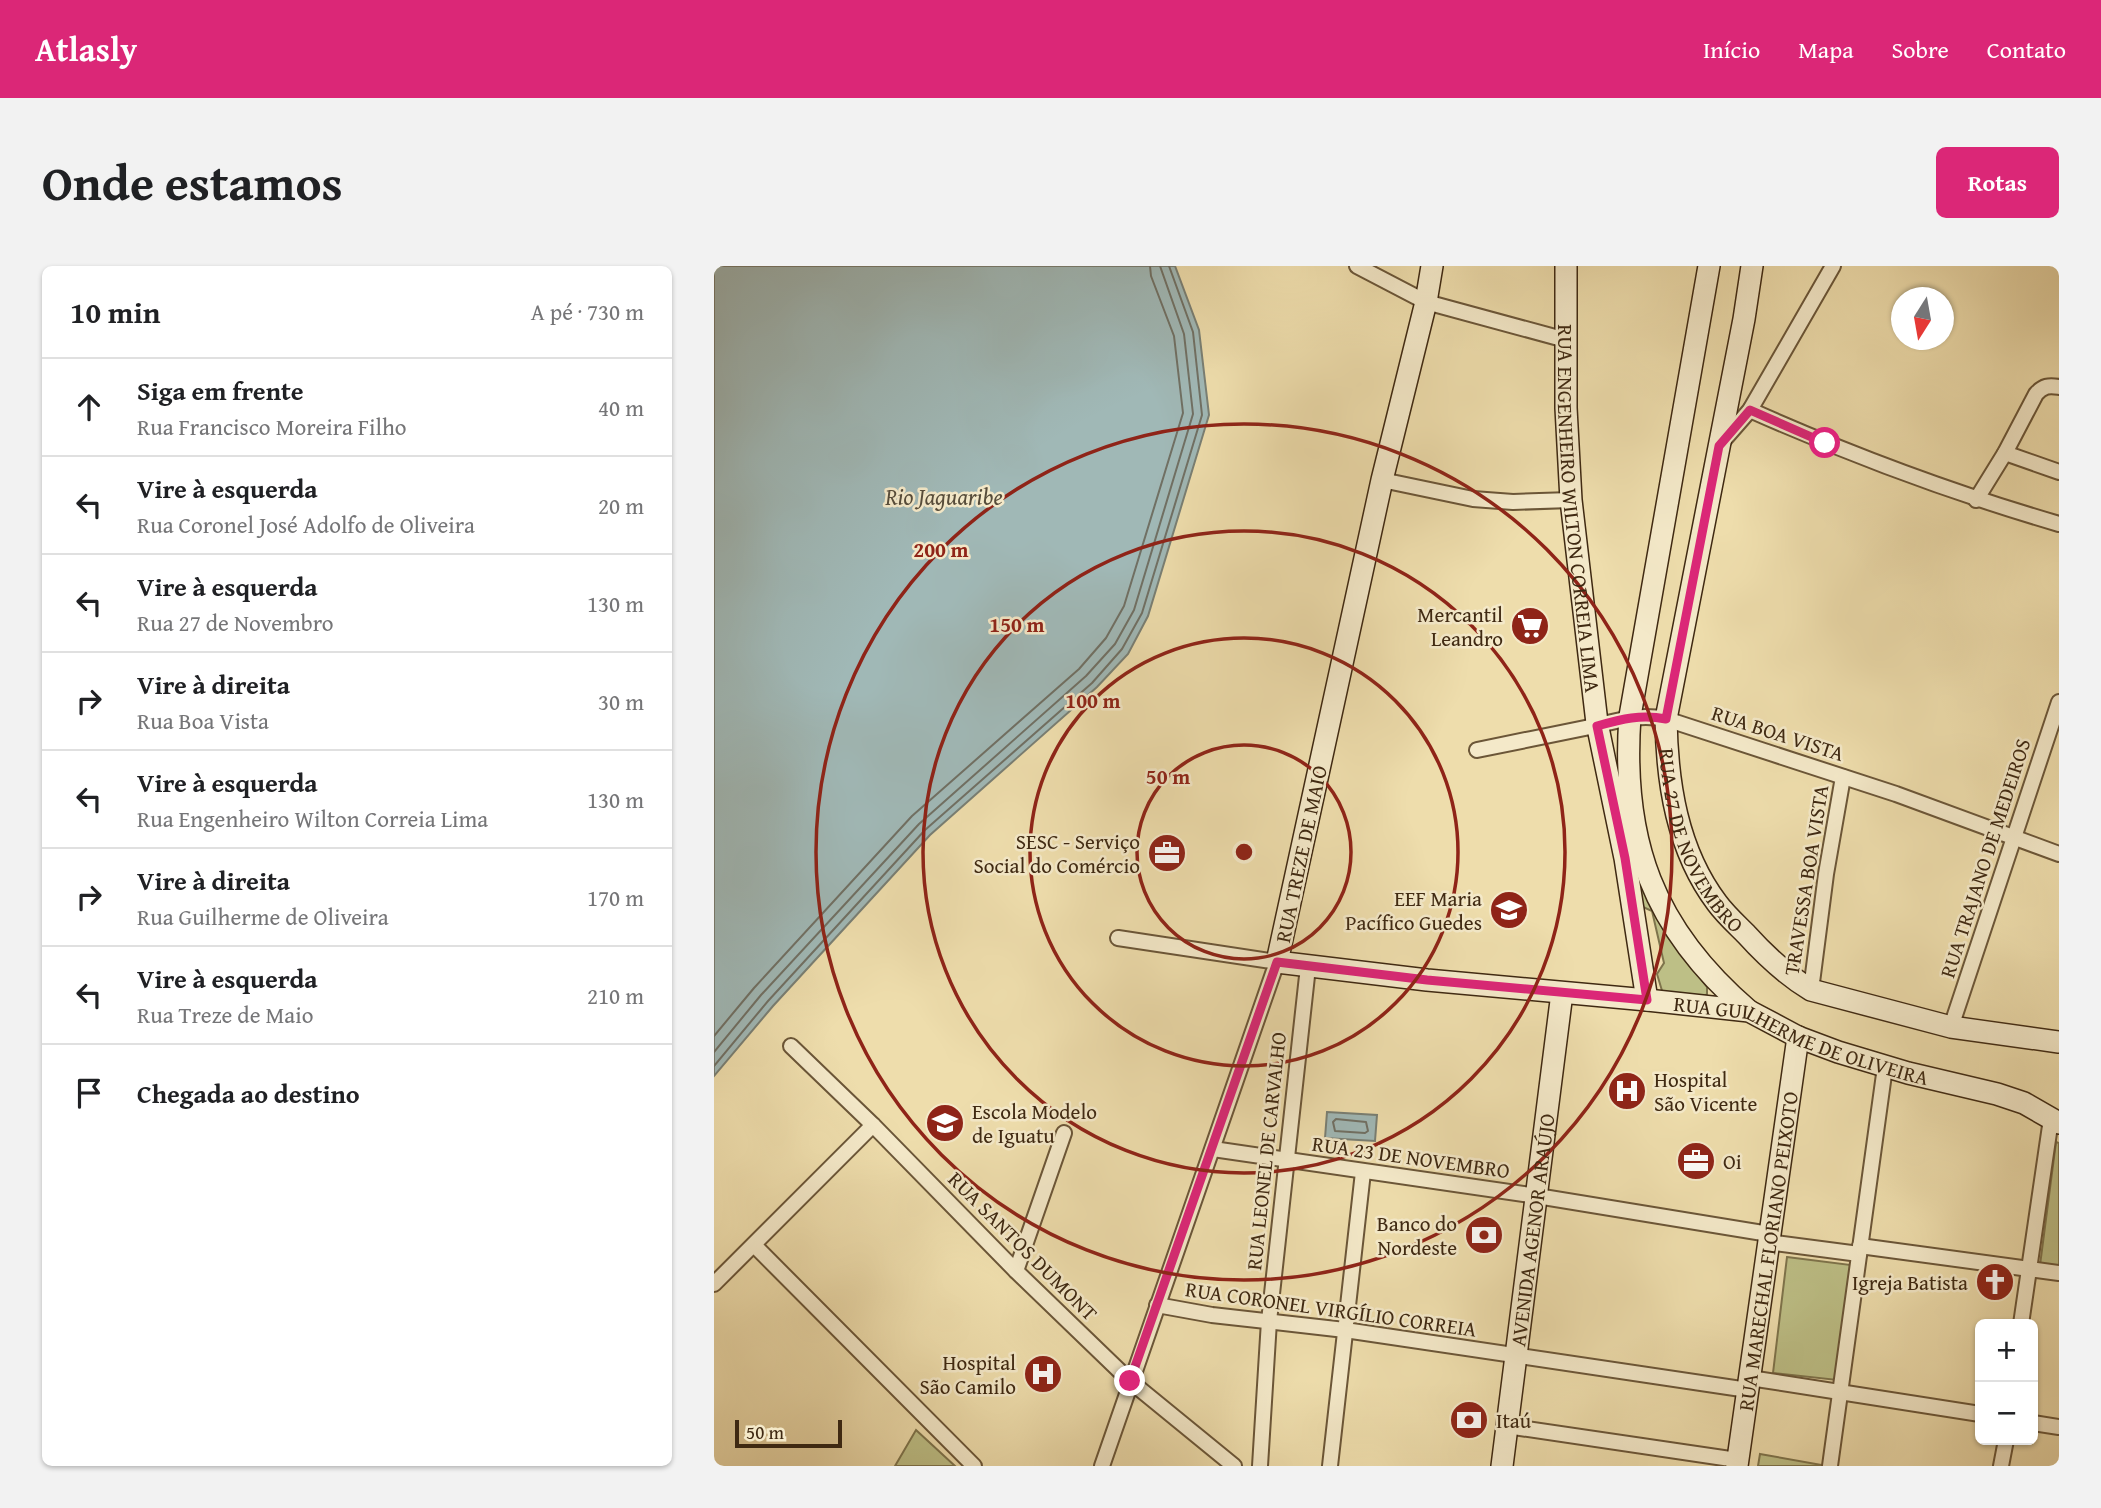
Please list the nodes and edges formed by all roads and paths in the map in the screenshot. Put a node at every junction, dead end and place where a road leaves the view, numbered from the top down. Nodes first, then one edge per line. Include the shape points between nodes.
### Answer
1 (1357, 266) edge
2 (1432, 266) edge
3 (1566, 266) edge
4 (1709, 266) edge
5 (1752, 266) edge
6 (1833, 266) edge
7 (1426, 302) junction
8 (1566, 340) junction
9 (2059, 387) edge
10 (1750, 410) junction
11 (1719, 446) junction
12 (2005, 453) junction
13 (2059, 472) edge
14 (1382, 480) junction
15 (1571, 500) junction
16 (1976, 500) junction
17 (2059, 524) edge
18 (2059, 702) edge
19 (1630, 716) junction
20 (1666, 719) junction
21 (1597, 726) junction
22 (1477, 750) dead end
23 (1843, 776) junction
24 (2015, 837) junction
25 (2059, 854) edge
26 (1118, 938) dead end
27 (1277, 962) junction
28 (1308, 967) junction
29 (1811, 990) junction
30 (1562, 993) junction
31 (1647, 1000) junction
32 (1749, 1011) junction
33 (1951, 1027) junction
34 (1798, 1037) junction
35 (2059, 1042) edge
36 (792, 1046) dead end
37 (1885, 1067) junction
38 (2056, 1115) edge
39 (873, 1125) junction
40 (1064, 1133) dead end
41 (1213, 1149) junction
42 (1286, 1160) junction
43 (1363, 1172) junction
44 (1537, 1196) junction
45 (1769, 1238) junction
46 (754, 1245) junction
47 (1860, 1250) junction
48 (2028, 1269) junction
49 (1016, 1271) junction
50 (2059, 1273) edge
51 (714, 1284) edge
52 (1157, 1305) junction
53 (2022, 1319) edge
54 (1269, 1321) junction
55 (1345, 1330) junction
56 (1517, 1356) junction
57 (1130, 1381) junction
58 (1749, 1384) junction
59 (1841, 1391) junction
60 (1975, 1413) edge
61 (2038, 1424) edge
62 (1507, 1426) junction
63 (2059, 1427) edge
64 (2005, 1445) edge
65 (1737, 1463) edge
66 (974, 1466) edge
67 (1102, 1466) edge
68 (1234, 1466) edge
69 (1260, 1466) edge
70 (1330, 1466) edge
71 (1502, 1466) edge
72 (1830, 1466) edge
73 (2001, 1466) edge

1 - 7 street
2 - 7 main road, RUA TREZE DE MAIO
3 - 8 main road, RUA ENGENHEIRO WILTON CORREIA LIMA
4 - 19 main road
5 - 11 main road, RUA 27 DE NOVEMBRO
6 - 10 street
7 - 8 street
7 - 14 main road, RUA TREZE DE MAIO
8 - 15 main road, RUA ENGENHEIRO WILTON CORREIA LIMA
9 - 12 street via 2042,388 2036,394
10 - 11 street
10 - 16 street
11 - 20 main road, RUA 27 DE NOVEMBRO
12 - 13 street
12 - 16 street
14 - 15 street via 1473,499
14 - 27 main road, RUA TREZE DE MAIO
15 - 21 main road, RUA ENGENHEIRO WILTON CORREIA LIMA
16 - 17 street
18 - 24 street, RUA TRAJANO DE MEDEIROS
19 - 20 street, RUA BOA VISTA
19 - 21 street, RUA BOA VISTA
19 - 32 main road via 1630,798 1646,872 1695,958
20 - 23 street, RUA BOA VISTA
20 - 29 main road, RUA 27 DE NOVEMBRO via 1677,819 1699,874 1716,902 1754,943
21 - 22 street, RUA BOA VISTA
21 - 31 main road, RUA ENGENHEIRO WILTON CORREIA LIMA via 1625,858
23 - 24 street, RUA BOA VISTA
23 - 29 street, TRAVESSA BOA VISTA
24 - 25 street, RUA BOA VISTA
24 - 33 street, RUA TRAJANO DE MEDEIROS
26 - 27 street, RUA GUILHERME DE OLIVEIRA
27 - 28 main road, RUA GUILHERME DE OLIVEIRA
27 - 41 street, RUA TREZE DE MAIO
28 - 30 main road, RUA GUILHERME DE OLIVEIRA
28 - 42 street, RUA LEONEL DE CARVALHO
29 - 33 main road, RUA 27 DE NOVEMBRO
30 - 31 main road, RUA GUILHERME DE OLIVEIRA
30 - 44 main road, AVENIDA AGENOR ARAÚJO
31 - 32 main road, RUA GUILHERME DE OLIVEIRA
32 - 34 main road, RUA GUILHERME DE OLIVEIRA
33 - 35 main road, RUA 27 DE NOVEMBRO
34 - 37 main road, RUA GUILHERME DE OLIVEIRA
34 - 45 main road, RUA MARECHAL FLORIANO PEIXOTO
36 - 39 street, RUA SANTOS DUMONT
37 - 38 main road, RUA GUILHERME DE OLIVEIRA via 1997,1094
37 - 47 street
38 - 48 street
39 - 46 street
39 - 49 street, RUA SANTOS DUMONT
40 - 49 street
41 - 42 street, RUA 23 DE NOVEMBRO
41 - 52 street, RUA TREZE DE MAIO
42 - 43 street, RUA 23 DE NOVEMBRO
42 - 54 street, RUA LEONEL DE CARVALHO
43 - 44 street, RUA 23 DE NOVEMBRO
43 - 55 street
44 - 45 street, RUA 23 DE NOVEMBRO
44 - 56 main road, AVENIDA AGENOR ARAÚJO
45 - 47 street, RUA 23 DE NOVEMBRO
45 - 58 main road, RUA MARECHAL FLORIANO PEIXOTO
46 - 51 street
46 - 66 street
47 - 48 street, RUA 23 DE NOVEMBRO
47 - 59 street
48 - 50 street, RUA 23 DE NOVEMBRO
48 - 53 street
49 - 57 street, RUA SANTOS DUMONT
52 - 54 street, RUA CORONEL VIRGÍLIO CORREIA
52 - 57 street, RUA TREZE DE MAIO
54 - 55 street, RUA CORONEL VIRGÍLIO CORREIA
54 - 69 street, RUA LEONEL DE CARVALHO
55 - 56 street, RUA CORONEL VIRGÍLIO CORREIA
55 - 70 street
56 - 58 street, RUA CORONEL VIRGÍLIO CORREIA
56 - 62 main road, AVENIDA AGENOR ARAÚJO
57 - 67 street, RUA TREZE DE MAIO
57 - 68 street, RUA SANTOS DUMONT
58 - 59 street, RUA CORONEL VIRGÍLIO CORREIA
58 - 65 main road, RUA MARECHAL FLORIANO PEIXOTO
59 - 60 street, RUA CORONEL VIRGÍLIO CORREIA
59 - 72 street
61 - 63 street
62 - 65 street
62 - 71 main road, AVENIDA AGENOR ARAÚJO
64 - 73 street

